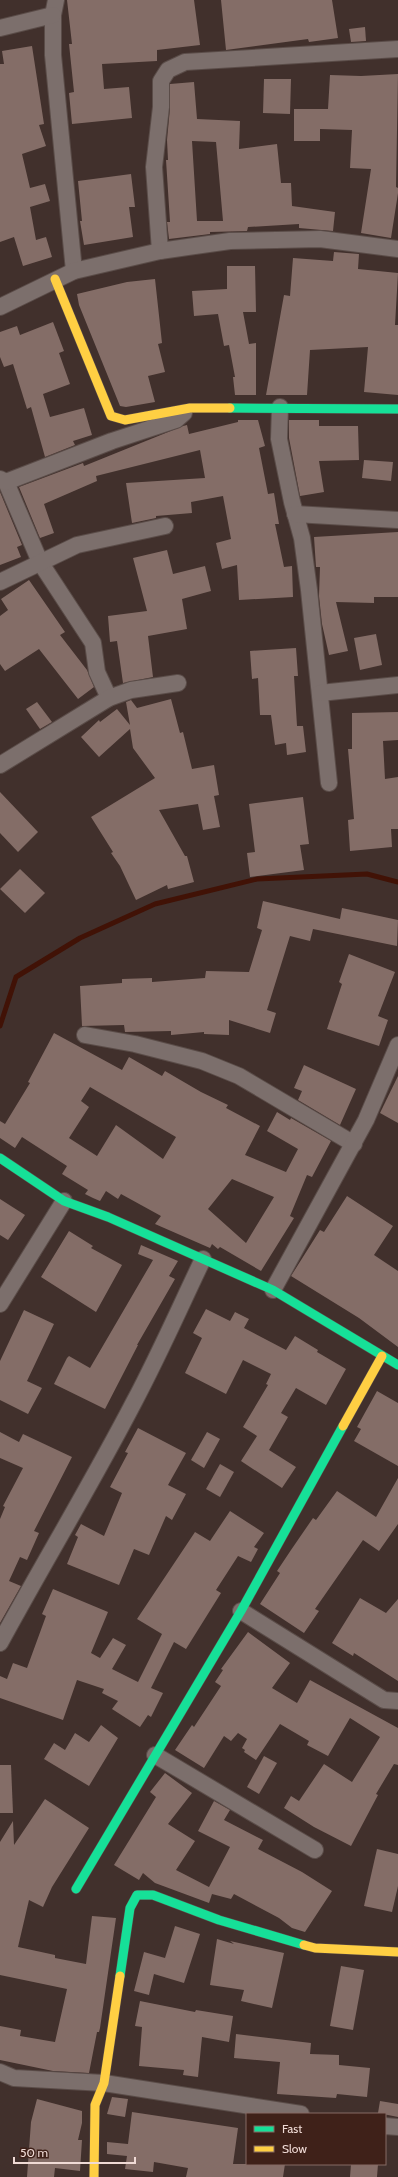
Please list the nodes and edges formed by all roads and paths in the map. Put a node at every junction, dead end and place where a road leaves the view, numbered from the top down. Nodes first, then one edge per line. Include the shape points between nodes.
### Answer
1 (55, 7) edge
2 (0, 28) edge
3 (398, 49) edge
4 (398, 249) edge
5 (160, 251) junction
6 (74, 270) junction
7 (55, 279) junction
8 (0, 307) edge
9 (280, 407) junction
10 (190, 408) junction
11 (398, 409) edge
12 (3, 480) edge
13 (296, 514) junction
14 (398, 520) edge
15 (165, 526) dead end
16 (40, 562) junction
17 (0, 582) edge
18 (178, 683) dead end
19 (398, 685) edge
20 (320, 693) junction
21 (109, 698) junction
22 (0, 765) edge
23 (329, 783) dead end
24 (85, 1035) dead end
25 (398, 1045) edge
26 (354, 1144) junction
27 (0, 1158) edge
28 (64, 1202) junction
29 (203, 1260) junction
30 (272, 1290) junction
31 (0, 1304) edge
32 (382, 1356) junction
33 (398, 1365) edge
34 (241, 1611) junction
35 (0, 1643) edge
36 (398, 1701) edge
37 (155, 1755) junction
38 (315, 1850) dead end
39 (76, 1889) dead end
40 (398, 1952) edge
41 (0, 2072) edge
42 (104, 2084) junction
43 (294, 2113) edge
44 (386, 2126) edge
45 (398, 2127) edge
46 (94, 2177) edge

1 - 2 street
1 - 6 street via 53,55
3 - 5 street via 186,62 168,70 161,81 161,107 154,167
4 - 5 street via 320,239 230,241
5 - 6 street
6 - 7 street
7 - 8 street
7 - 10 street via 111,416 125,420
9 - 10 street
9 - 11 street
9 - 13 street via 280,439
10 - 12 street via 176,420
12 - 16 street
13 - 14 street
13 - 20 street via 305,561
15 - 16 street via 77,545
16 - 17 street
16 - 21 street via 93,643 97,672
18 - 21 street via 131,690
19 - 20 street
20 - 23 street
21 - 22 street
24 - 26 street via 135,1044 202,1061 239,1076
25 - 26 street
26 - 30 street
27 - 28 street
28 - 29 street via 108,1217
28 - 31 street
29 - 30 street
29 - 35 street via 135,1401
30 - 32 street
32 - 33 street
32 - 34 street
34 - 36 street via 384,1700
34 - 37 street
37 - 38 street
37 - 39 street
40 - 42 street via 315,1948 219,1920 152,1895 137,1895 130,1908
41 - 42 street via 14,2078
42 - 43 street
42 - 46 street via 95,2104
44 - 45 street

